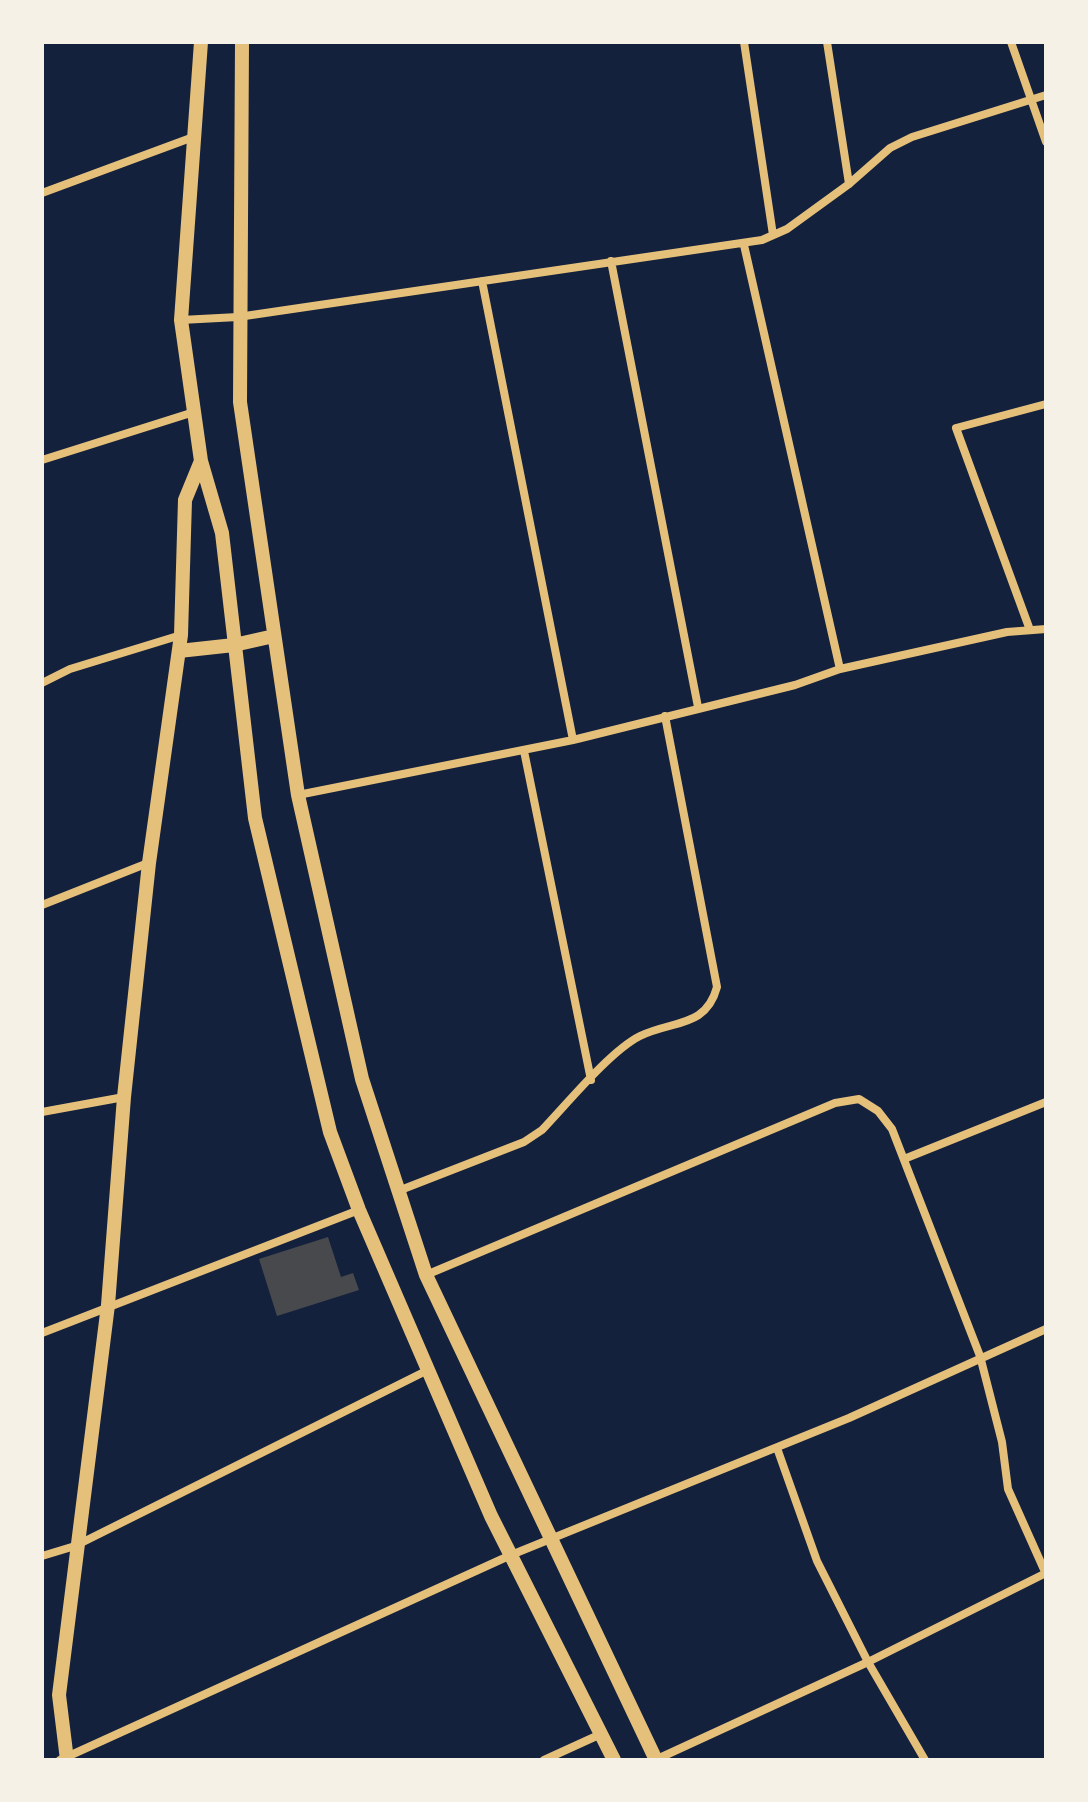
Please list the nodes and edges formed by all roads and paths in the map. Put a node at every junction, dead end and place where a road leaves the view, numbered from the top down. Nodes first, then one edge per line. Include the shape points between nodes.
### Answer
1 (201, 42) edge
2 (242, 42) edge
3 (744, 42) edge
4 (827, 42) edge
5 (1011, 42) edge
6 (1046, 95) edge
7 (1031, 100) junction
8 (197, 135) junction
9 (1046, 142) edge
10 (849, 184) junction
11 (42, 193) edge
12 (773, 235) junction
13 (744, 245) junction
14 (611, 261) junction
15 (482, 281) junction
16 (238, 317) junction
17 (181, 320) junction
18 (1046, 404) edge
19 (194, 412) junction
20 (42, 460) edge
21 (201, 461) junction
22 (1046, 629) edge
23 (1030, 630) junction
24 (181, 635) junction
25 (274, 636) junction
26 (234, 645) junction
27 (179, 651) junction
28 (840, 669) junction
29 (42, 683) edge
30 (698, 707) junction
31 (665, 716) junction
32 (573, 740) junction
33 (524, 751) junction
34 (298, 795) junction
35 (149, 863) junction
36 (42, 905) edge
37 (591, 1080) junction
38 (124, 1097) junction
39 (1046, 1102) edge
40 (42, 1112) edge
41 (904, 1159) junction
42 (398, 1191) junction
43 (359, 1210) junction
44 (426, 1275) junction
45 (108, 1305) junction
46 (1046, 1329) edge
47 (42, 1333) edge
48 (980, 1356) junction
49 (428, 1370) junction
50 (777, 1448) junction
51 (549, 1540) junction
52 (75, 1546) junction
53 (511, 1555) junction
54 (42, 1556) edge
55 (1046, 1573) edge
56 (868, 1662) junction
57 (601, 1734) junction
58 (64, 1759) edge
59 (544, 1760) edge
60 (614, 1760) edge
61 (655, 1760) edge
62 (925, 1760) edge

1 - 8 street
2 - 16 street
3 - 12 street
4 - 10 street
5 - 7 street
6 - 7 street
7 - 9 street
7 - 10 street via 912,137 890,148
8 - 11 street
8 - 17 street
10 - 12 street
12 - 13 street
13 - 14 street
13 - 28 street
14 - 15 street
14 - 30 street
15 - 16 street
15 - 32 street
16 - 17 street
16 - 25 street via 240,402
17 - 19 street
18 - 23 street via 956,428
19 - 20 street
19 - 21 street
21 - 24 street via 185,500
21 - 26 street via 222,533
22 - 23 street
23 - 28 street
24 - 27 street
24 - 29 street via 70,669
25 - 26 street
25 - 34 street
26 - 27 street
26 - 43 street via 255,818 330,1132
27 - 35 street
28 - 30 street
30 - 31 street
31 - 32 street
31 - 37 street via 717,987 712,1005 697,1017 638,1037
32 - 33 street
33 - 34 street
33 - 37 street
34 - 42 street via 362,1079
35 - 36 street
35 - 38 street
37 - 42 street via 524,1142
38 - 40 street
38 - 45 street
39 - 41 street
41 - 44 street via 878,1111 859,1099 835,1103
41 - 48 street
42 - 44 street
43 - 45 street
43 - 49 street
44 - 51 street
45 - 47 street
45 - 52 street
46 - 48 street
48 - 50 street
48 - 55 street via 1008,1489
49 - 52 street
49 - 53 street
50 - 51 street
50 - 56 street via 809,1543
51 - 53 street
51 - 61 street
52 - 54 street
52 - 58 street via 59,1695
53 - 57 street
53 - 58 street
55 - 56 street
56 - 61 street
56 - 62 street
57 - 59 street
57 - 60 street

